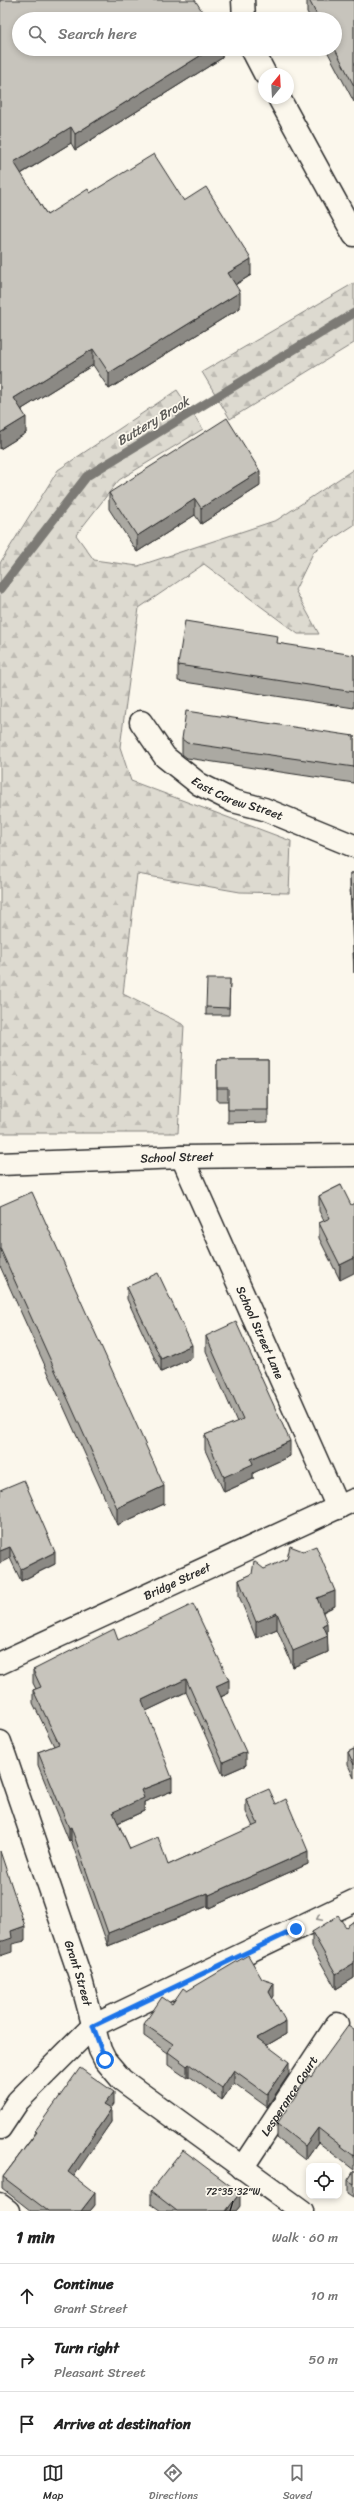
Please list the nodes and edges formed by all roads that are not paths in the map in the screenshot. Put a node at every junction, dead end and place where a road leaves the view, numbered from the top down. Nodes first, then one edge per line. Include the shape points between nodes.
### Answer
1 (244, 0) edge
2 (244, 12) edge
3 (256, 56) edge
4 (262, 68) edge
5 (282, 104) edge
6 (354, 236) edge
7 (141, 722) dead end
8 (354, 846) edge
9 (354, 1155) edge
10 (182, 1157) junction
11 (0, 1164) edge
12 (346, 1504) edge
13 (0, 1663) edge
14 (0, 1742) edge
15 (354, 1901) edge
16 (337, 2024) dead end
17 (93, 2026) junction
18 (0, 2128) edge
19 (242, 2168) junction
20 (0, 2205) edge
21 (8, 2211) edge
22 (302, 2211) edge

1 - 2 street
3 - 4 street
5 - 6 street
7 - 8 street, East Carew Street via 165,757 199,784 233,801 264,809
9 - 10 street, School Street
10 - 11 street, School Street
10 - 12 street, School Street Lane
12 - 13 street, Bridge Street
14 - 17 street, Grant Street via 80,1976
15 -> 17 street
16 - 19 street, Lesperance Court
17 - 18 street via 18,2101
17 - 19 street, Grant Street via 105,2060 122,2080
19 - 22 street, Grant Street
20 - 21 street

